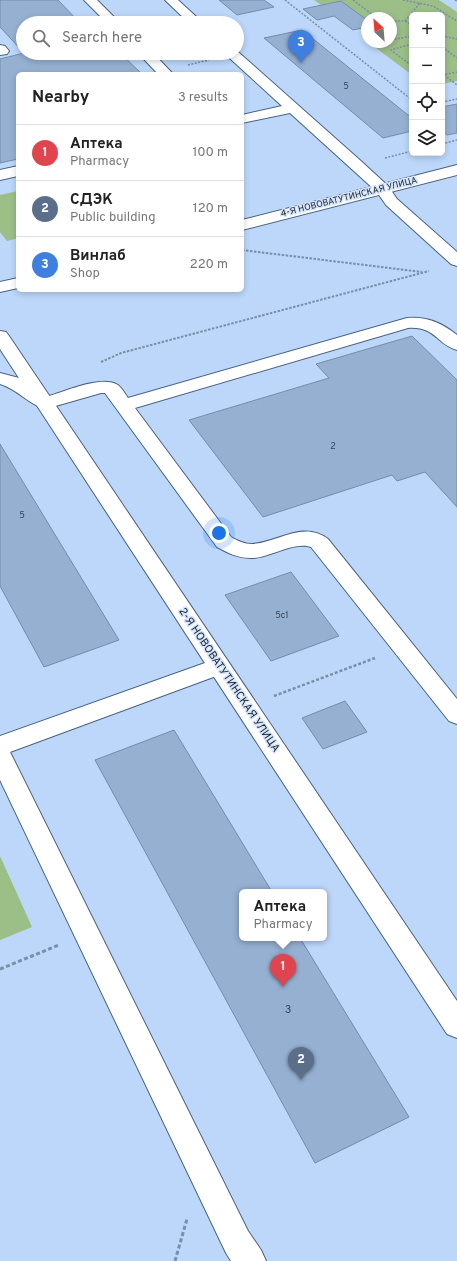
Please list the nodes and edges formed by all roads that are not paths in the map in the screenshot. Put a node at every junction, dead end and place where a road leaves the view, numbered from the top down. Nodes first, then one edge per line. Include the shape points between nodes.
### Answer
1 (90, 0) edge
2 (171, 0) edge
3 (107, 16) edge
4 (189, 16) edge
5 (152, 60) edge
6 (239, 60) edge
7 (164, 72) edge
8 (292, 108) junction
9 (244, 119) edge
10 (457, 170) edge
11 (16, 171) edge
12 (0, 175) edge
13 (383, 189) junction
14 (244, 224) edge
15 (457, 242) edge
16 (440, 246) junction
17 (457, 261) edge
18 (16, 283) edge
19 (0, 287) edge
20 (0, 336) edge
21 (457, 345) edge
22 (0, 378) edge
23 (44, 402) junction
24 (125, 405) junction
25 (219, 666) junction
26 (457, 715) edge
27 (0, 746) edge
28 (0, 755) edge
29 (457, 1025) edge
30 (250, 1261) edge

1 - 3 street
2 - 4 street
5 - 7 street
6 - 8 street
8 - 9 street
8 - 13 street
10 - 13 street, 4-Я НОВОВАТУТИНСКАЯ УЛИЦА
11 - 12 street
13 - 14 street, 4-Я НОВОВАТУТИНСКАЯ УЛИЦА
13 - 16 street via 391,202
15 - 16 street
16 - 17 street
18 - 19 street
20 - 23 street, 2-Я НОВОВАТУТИНСКАЯ УЛИЦА
21 - 24 street via 441,330 428,324 407,323
22 - 23 street via 18,383
23 - 24 street via 106,387 111,388
23 - 25 street, 2-Я НОВОВАТУТИНСКАЯ УЛИЦА
24 - 26 street via 224,542 234,549 245,552 259,552 294,540 317,542
25 - 27 street
25 - 29 street, 2-Я НОВОВАТУТИНСКАЯ УЛИЦА
28 - 30 street via 237,1242

